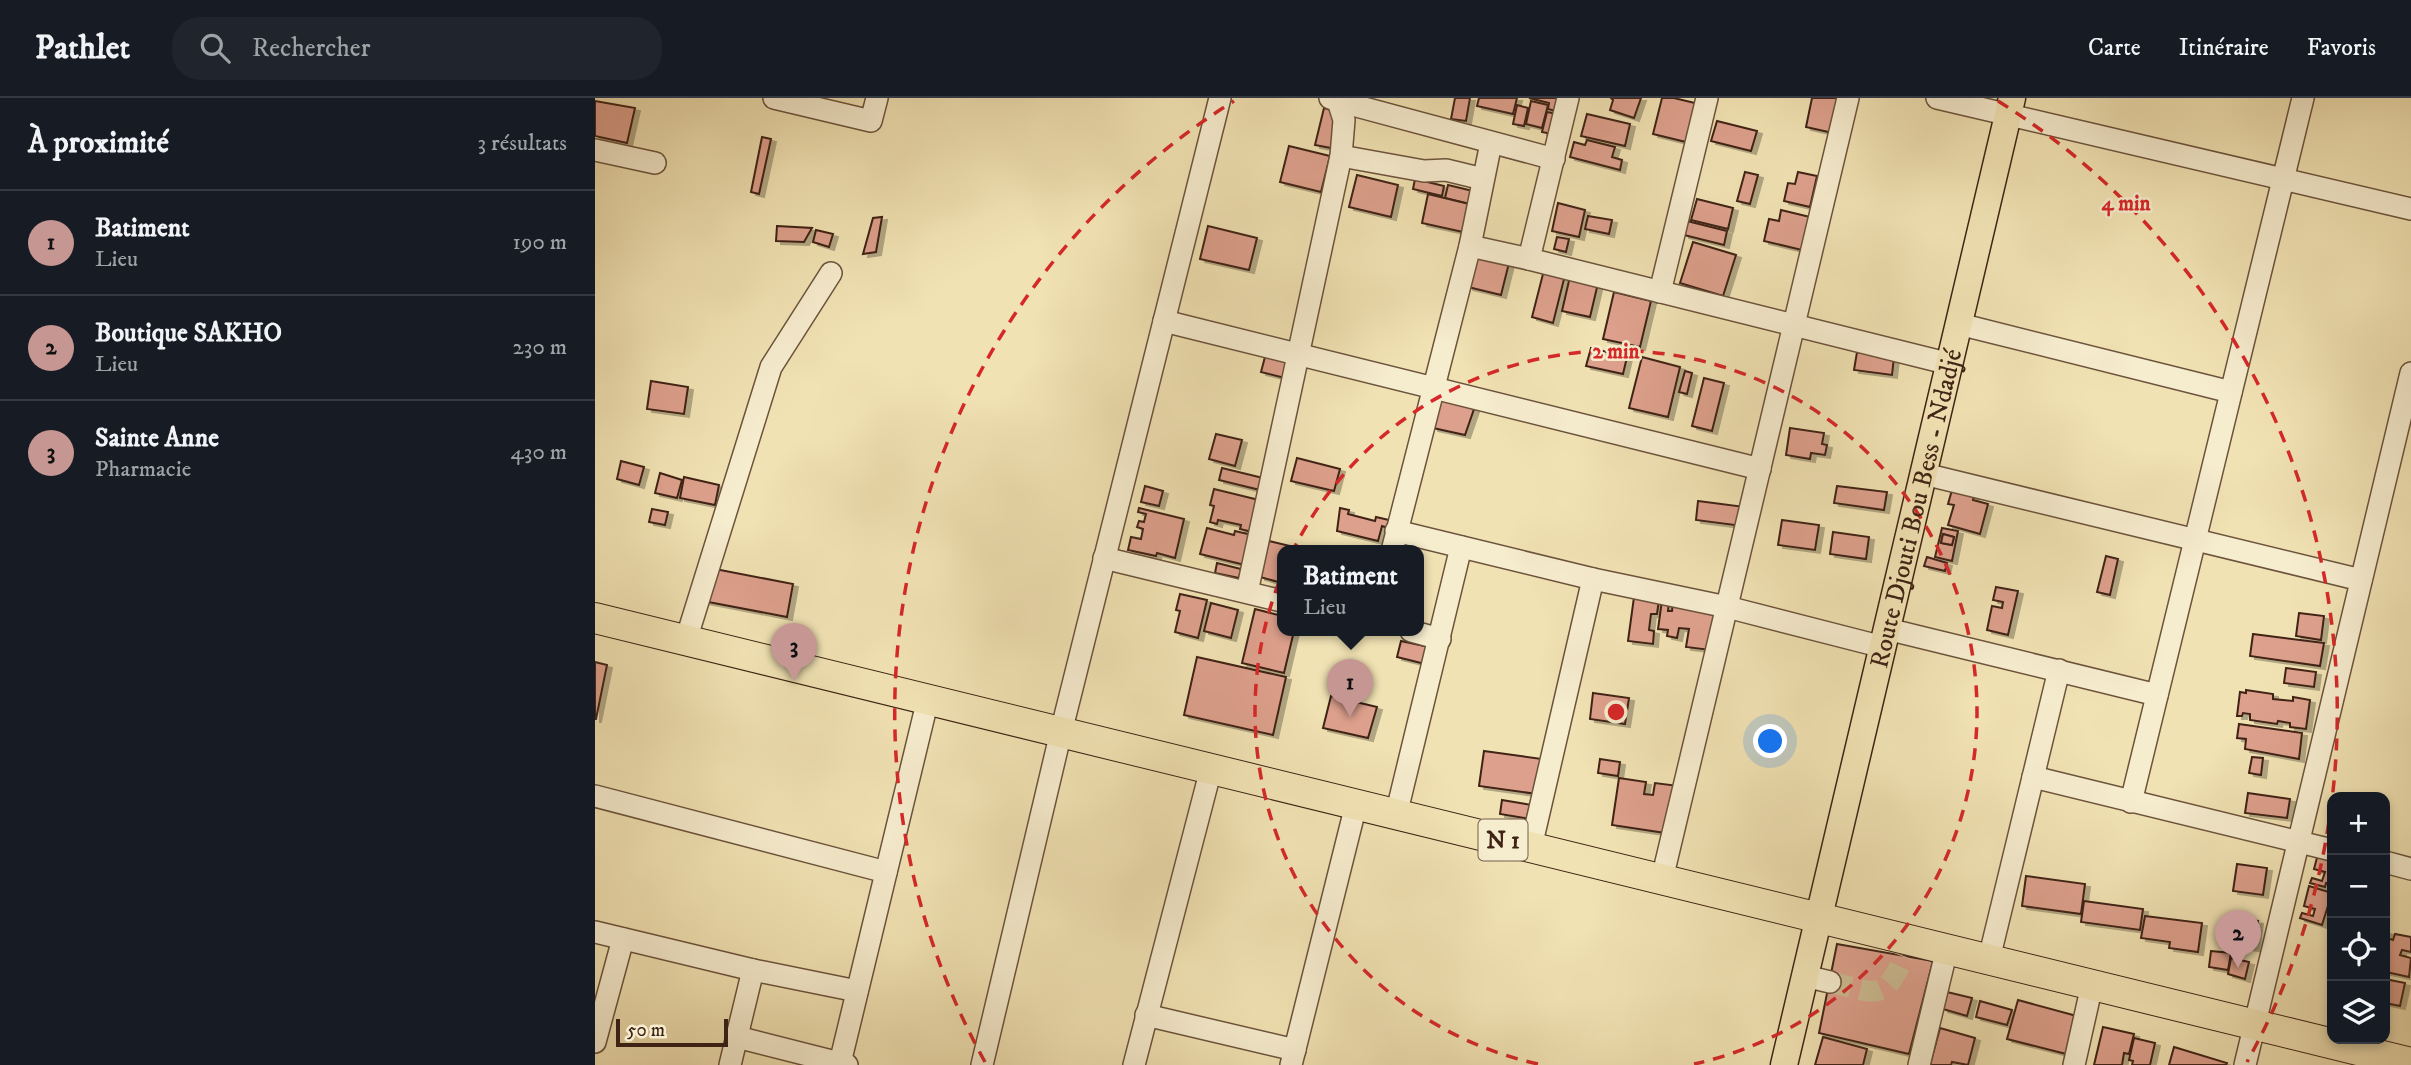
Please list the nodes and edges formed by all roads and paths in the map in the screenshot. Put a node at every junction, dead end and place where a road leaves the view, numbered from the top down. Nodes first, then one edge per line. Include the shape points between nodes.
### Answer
1 (774, 98) edge
2 (877, 98) edge
3 (1220, 98) edge
4 (1568, 98) edge
5 (1707, 98) edge
6 (1848, 98) edge
7 (1937, 98) edge
8 (2303, 98) edge
9 (1334, 99) edge
10 (2010, 106) edge
11 (1491, 143) junction
12 (595, 150) edge
13 (1341, 156) junction
14 (1553, 159) junction
15 (655, 163) dead end
16 (1483, 179) junction
17 (2283, 180) junction
18 (2411, 209) edge
19 (1470, 246) junction
20 (1529, 258) junction
21 (831, 273) dead end
22 (1660, 292) junction
23 (1164, 321) junction
24 (1959, 324) junction
25 (1794, 325) junction
26 (1297, 354) junction
27 (1949, 364) junction
28 (2411, 373) edge
29 (1434, 389) junction
30 (2231, 392) junction
31 (2401, 455) edge
32 (1760, 469) junction
33 (1924, 474) junction
34 (1394, 541) edge
35 (2195, 541) junction
36 (1461, 547) junction
37 (1104, 558) junction
38 (1593, 579) junction
39 (2361, 580) junction
40 (1247, 593) junction
41 (1277, 600) edge
42 (1727, 607) junction
43 (595, 618) edge
44 (1424, 635) edge
45 (1885, 638) junction
46 (1440, 639) junction
47 (686, 640) junction
48 (2059, 670) junction
49 (2157, 695) junction
50 (928, 699) junction
51 (1061, 732) junction
52 (1211, 769) junction
53 (2033, 777) junction
54 (595, 796) edge
55 (2131, 802) junction
56 (1356, 805) junction
57 (1396, 815) junction
58 (2299, 842) junction
59 (1531, 847) junction
60 (2327, 849) edge
61 (2390, 863) edge
62 (2411, 869) edge
63 (886, 872) junction
64 (1662, 879) junction
65 (1819, 918) junction
66 (595, 932) edge
67 (623, 939) junction
68 (1947, 949) junction
69 (1989, 959) junction
70 (753, 970) junction
71 (2092, 985) junction
72 (857, 991) junction
73 (1146, 1015) junction
74 (2255, 1024) junction
75 (737, 1037) junction
76 (595, 1042) edge
77 (1293, 1057) edge
78 (2411, 1063) edge
79 (843, 1064) edge
80 (730, 1065) edge
81 (982, 1065) edge
82 (1134, 1065) edge
83 (1784, 1065) edge
84 (1919, 1065) edge
85 (2074, 1065) edge
86 (2245, 1065) edge

1 - 2 street via 871,121
3 - 23 street
4 - 14 street
5 - 22 street
6 - 25 street
7 - 10 street
8 - 17 street
9 - 11 street
9 - 13 street via 1344,120
10 - 17 street
10 - 24 main road, Route Djouti Bou Bess - Ndadjé
11 - 14 street
11 - 16 street
12 - 15 street
13 - 16 street
13 - 26 street
14 - 20 street
16 - 19 street
17 - 18 street
17 - 30 street
19 - 20 street
19 - 29 street
20 - 22 street
21 - 47 street via 771,367
22 - 25 street
23 - 26 street
23 - 37 street
24 - 27 main road, Route Djouti Bou Bess - Ndadjé
24 - 30 street
25 - 27 street
25 - 32 street
26 - 29 street
26 - 40 street
27 - 33 main road, Route Djouti Bou Bess - Ndadjé
28 - 31 street
29 - 32 street
29 - 34 street
30 - 35 street
31 - 39 street
32 - 42 street
33 - 35 street
33 - 45 main road, Route Djouti Bou Bess - Ndadjé
34 - 36 street
35 - 39 street
35 - 49 street
36 - 38 street
36 - 46 street
37 - 40 street
37 - 51 street
38 - 42 street
38 - 59 street
39 - 58 street
40 - 41 street
42 - 45 street
42 - 64 street
43 - 47 highway, N 1
44 - 46 street
45 - 48 street
45 - 65 main road, Route Djouti Bou Bess - Ndadjé
46 - 57 street
47 - 50 highway, N 1
48 - 49 street
48 - 53 street
49 - 55 street
50 - 51 highway, N 1
50 - 63 street
51 - 52 highway, N 1
51 - 81 street
52 - 56 highway, N 1
52 - 73 street
53 - 55 street
53 - 69 street
54 - 63 street
55 - 58 street
56 - 57 highway, N 1
56 - 77 street
57 - 59 highway, N 1
58 - 60 street
58 - 74 street
59 - 64 highway, N 1
61 - 62 street
63 - 72 street
64 - 65 highway, N 1
65 - 68 highway, N 1 via 1908,948
65 - 83 main road, Route Djouti Bou Bess - Ndadjé via 1817,979
66 - 67 street
67 - 70 street
67 - 76 street
68 - 69 highway, N 1
68 - 84 street
69 - 71 highway, N 1
70 - 72 street
70 - 75 street
71 - 74 highway, N 1
71 - 85 street
72 - 79 street
73 - 77 street
73 - 82 street
74 - 78 highway, N 1
74 - 86 street
75 - 79 street
75 - 80 street

